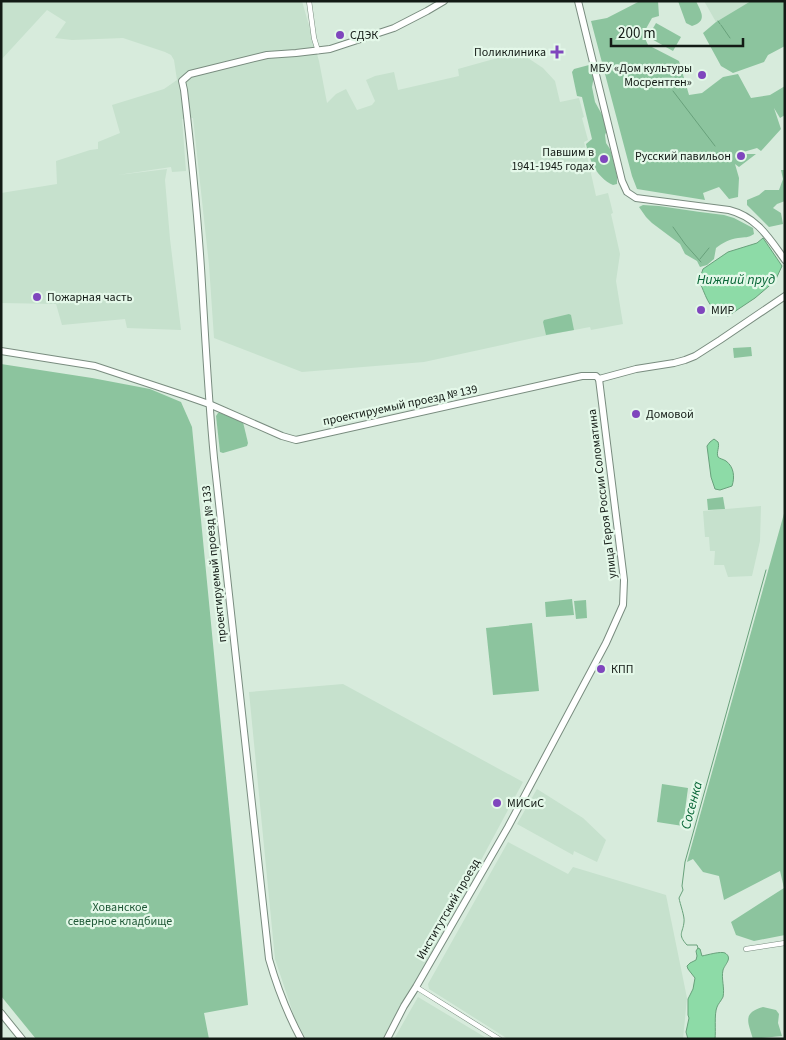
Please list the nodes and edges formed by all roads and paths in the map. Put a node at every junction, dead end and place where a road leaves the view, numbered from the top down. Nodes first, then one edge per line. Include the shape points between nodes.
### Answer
1 (309, 1) edge
2 (444, 1) edge
3 (578, 1) edge
4 (318, 51) junction
5 (785, 260) edge
6 (785, 296) edge
7 (1, 351) edge
8 (600, 379) junction
9 (209, 404) junction
10 (528, 791) joint
11 (785, 943) edge
12 (746, 949) dead end
13 (416, 987) junction
14 (1, 1014) edge
15 (22, 1039) edge
16 (301, 1039) edge
17 (387, 1039) edge
18 (499, 1039) edge

1 - 4 street
2 - 4 street via 385,31
3 - 5 street via 627,192 636,198 743,214 762,229
4 - 9 street, проектируемый проезд № 133 via 267,55 190,74 182,81 201,266
6 - 8 street via 695,356 674,364 636,369
7 - 9 street, проектируемый проезд № 139 via 96,366
8 - 9 street, проектируемый проезд № 139 via 582,376 296,440
8 - 10 street, улица Героя России Соломатина via 624,584 623,605
9 - 16 street, проектируемый проезд № 133 via 269,959 276,986
10 - 13 street, Институтский проезд
11 - 12 street
13 - 17 street, Институтский проезд
13 - 18 street
14 - 15 street

